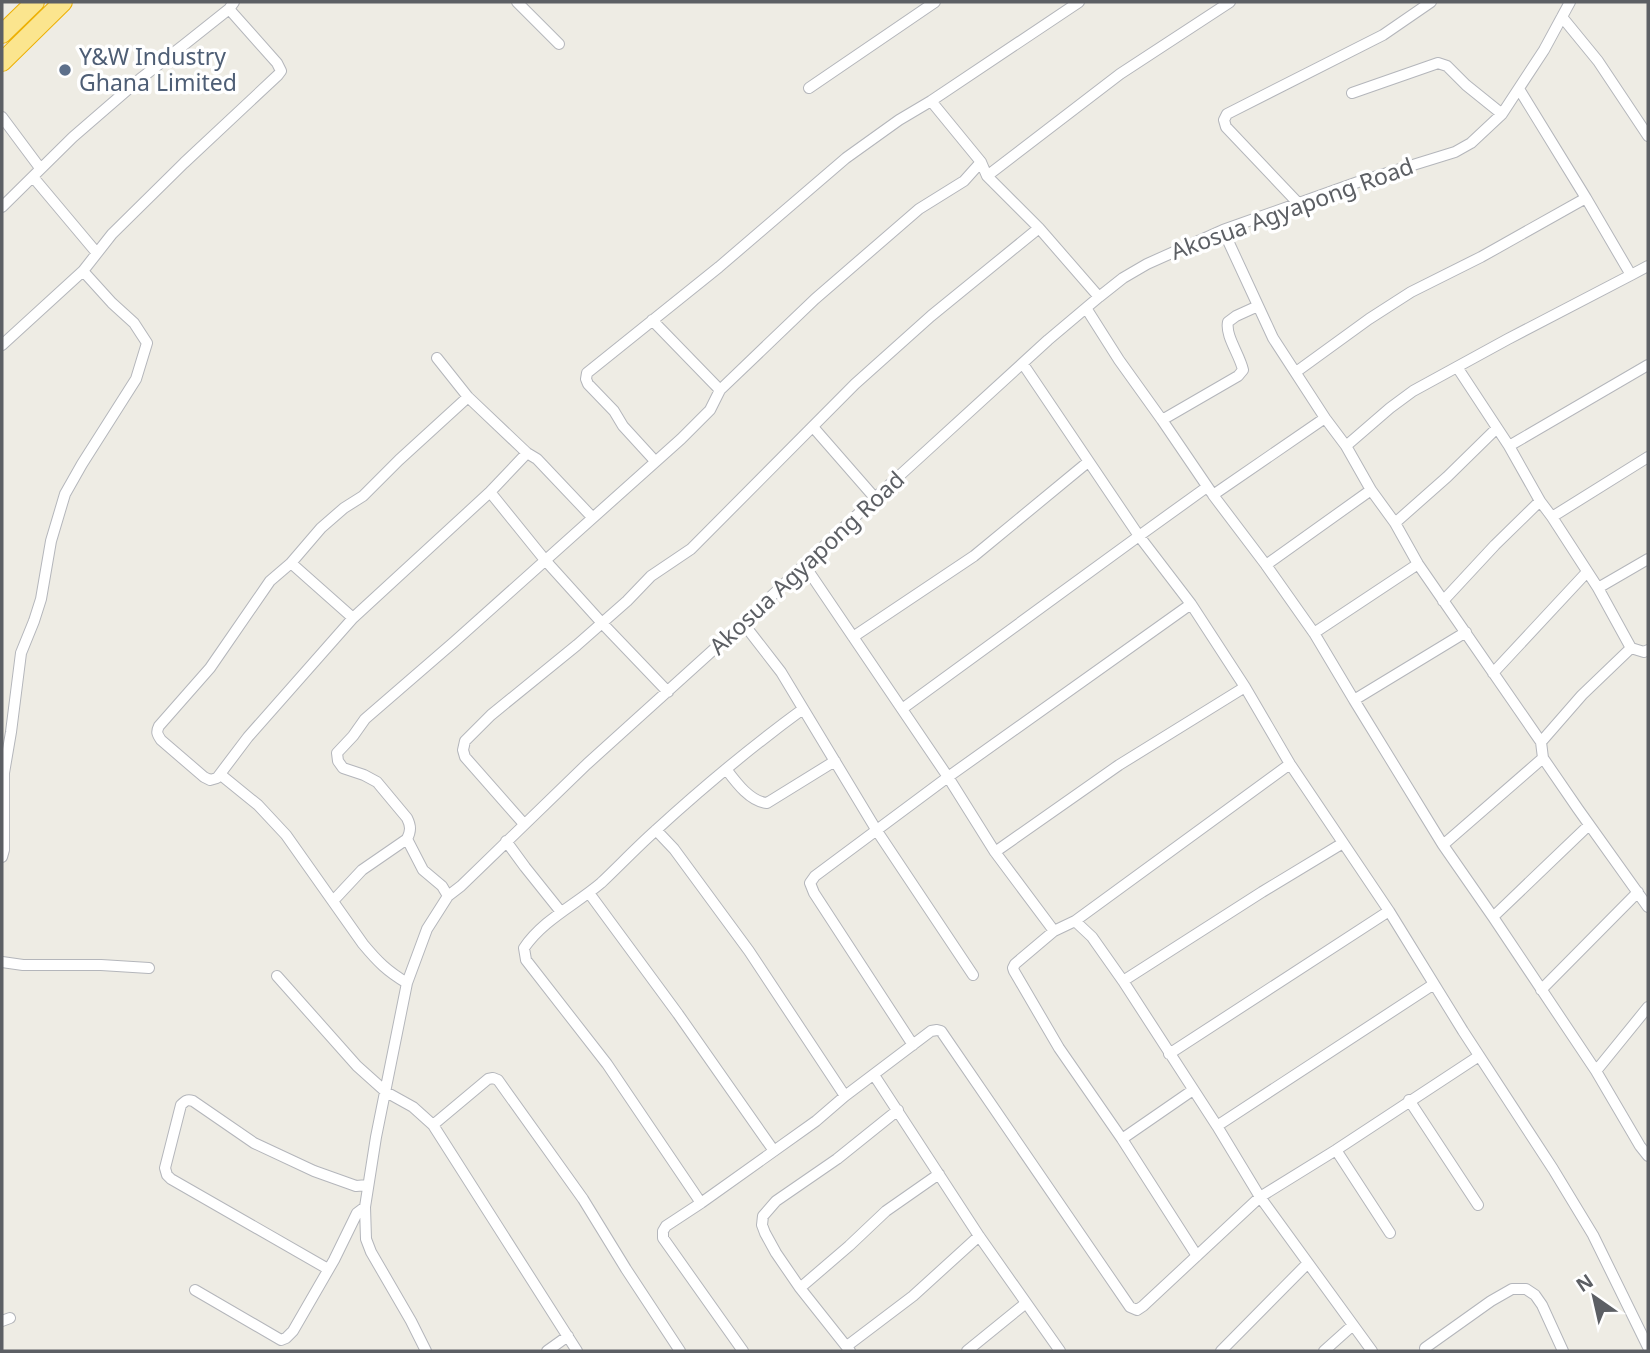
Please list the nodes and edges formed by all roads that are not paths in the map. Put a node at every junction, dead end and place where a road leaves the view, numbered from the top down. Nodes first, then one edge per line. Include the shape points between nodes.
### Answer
1 (35, 2) edge
2 (63, 2) edge
3 (517, 2) edge
4 (935, 2) edge
5 (1079, 2) edge
6 (1230, 2) edge
7 (1431, 2) edge
8 (1570, 2) edge
9 (232, 5) edge
10 (1562, 17) junction
11 (2, 34) edge
12 (559, 44) dead end
13 (2, 62) edge
14 (809, 88) dead end
15 (1519, 89) junction
16 (1352, 93) dead end
17 (931, 101) junction
18 (1502, 114) junction
19 (2, 117) edge
20 (1648, 136) edge
21 (981, 162) junction
22 (37, 173) junction
23 (987, 176) junction
24 (1586, 198) junction
25 (1298, 203) junction
26 (2, 207) edge
27 (1039, 228) junction
28 (1223, 230) junction
29 (96, 253) junction
30 (1648, 266) edge
31 (83, 271) junction
32 (1631, 275) junction
33 (1099, 297) junction
34 (1258, 306) junction
35 (1086, 308) junction
36 (652, 320) junction
37 (2, 345) edge
38 (437, 359) dead end
39 (1023, 364) junction
40 (1648, 365) edge
41 (1457, 367) junction
42 (1296, 372) junction
43 (720, 390) junction
44 (468, 397) junction
45 (1325, 418) junction
46 (1162, 420) junction
47 (813, 427) junction
48 (1497, 428) junction
49 (1346, 446) junction
50 (1509, 446) junction
51 (527, 453) junction
52 (1648, 457) edge
53 (655, 461) junction
54 (1088, 462) junction
55 (1371, 490) junction
56 (1210, 491) junction
57 (491, 492) junction
58 (876, 498) junction
59 (1539, 501) junction
60 (592, 517) junction
61 (1552, 517) junction
62 (1395, 523) junction
63 (1139, 536) junction
64 (1648, 559) edge
65 (545, 560) junction
66 (291, 563) junction
67 (1418, 564) junction
68 (1266, 565) junction
69 (804, 566) junction
70 (1587, 572) junction
71 (1598, 588) junction
72 (1443, 601) junction
73 (1191, 604) junction
74 (353, 618) junction
75 (601, 622) junction
76 (743, 623) junction
77 (1466, 632) junction
78 (1314, 633) junction
79 (853, 637) junction
80 (1631, 648) junction
81 (1648, 650) edge
82 (1493, 673) junction
83 (1245, 687) junction
84 (668, 692) junction
85 (1354, 700) junction
86 (803, 709) junction
87 (902, 709) junction
88 (1541, 742) junction
89 (1544, 758) junction
90 (835, 761) junction
91 (1290, 764) junction
92 (726, 768) junction
93 (220, 775) junction
94 (948, 777) junction
95 (524, 824) junction
96 (1589, 825) junction
97 (656, 830) junction
98 (877, 831) junction
99 (407, 839) junction
100 (506, 841) junction
101 (1343, 843) junction
102 (1443, 845) junction
103 (995, 852) junction
104 (2, 857) edge
105 (1638, 892) junction
106 (589, 893) junction
107 (448, 895) junction
108 (332, 901) junction
109 (1648, 907) edge
110 (1389, 911) junction
111 (561, 912) junction
112 (1493, 917) junction
113 (1075, 921) junction
114 (1054, 931) junction
115 (2, 962) edge
116 (149, 968) dead end
117 (973, 975) dead end
118 (277, 976) dead end
119 (1123, 982) junction
120 (407, 983) junction
121 (1434, 984) junction
122 (1541, 990) junction
123 (1648, 1007) edge
124 (913, 1045) junction
125 (1169, 1054) junction
126 (1479, 1056) junction
127 (1596, 1070) junction
128 (874, 1075) junction
129 (1193, 1090) junction
130 (386, 1092) junction
131 (845, 1096) junction
132 (1409, 1100) junction
133 (898, 1110) junction
134 (433, 1125) junction
135 (1217, 1126) junction
136 (1122, 1139) junction
137 (1336, 1150) junction
138 (774, 1151) junction
139 (1648, 1156) edge
140 (939, 1174) junction
141 (368, 1185) junction
142 (1260, 1197) junction
143 (701, 1203) junction
144 (1478, 1205) dead end
145 (365, 1208) junction
146 (1390, 1233) dead end
147 (979, 1236) junction
148 (1196, 1256) junction
149 (1307, 1264) junction
150 (328, 1269) junction
151 (800, 1288) junction
152 (195, 1290) dead end
153 (1026, 1303) junction
154 (1353, 1325) junction
155 (568, 1336) junction
156 (1648, 1347) edge
157 (848, 1349) edge
158 (1423, 1350) edge
159 (1561, 1350) edge
160 (426, 1351) edge
161 (547, 1351) edge
162 (577, 1351) edge
163 (680, 1351) edge
164 (743, 1351) edge
165 (967, 1351) edge
166 (1060, 1351) edge
167 (1221, 1351) edge
168 (1324, 1351) edge
169 (1372, 1351) edge

1 - 11 highway
2 - 13 highway
3 - 12 street
4 - 14 street
5 - 17 street
6 - 23 street via 1120,74
7 - 25 street via 1383,35 1227,114 1226,127
8 - 10 street, Akosua Agyapong Road
9 - 22 street via 140,79
9 - 29 street via 281,71
10 - 15 street, Akosua Agyapong Road
10 - 20 street
15 - 18 street, Akosua Agyapong Road
15 - 24 street
16 - 18 street via 1438,63
17 - 21 street
17 - 36 street via 846,158
18 - 25 street, Akosua Agyapong Road via 1455,152
19 - 22 street
21 - 23 street
21 - 43 street via 964,181 919,209 836,281
22 - 26 street
22 - 29 street
23 - 27 street
24 - 32 street
24 - 42 street via 1411,292
25 - 28 street, Akosua Agyapong Road
27 - 33 street
27 - 47 street via 893,349
28 - 33 street, Akosua Agyapong Road via 1146,264
28 - 34 street
29 - 31 street
30 - 32 street
31 - 37 street
31 - 104 street via 134,323 147,343 136,379 65,494 41,599 21,653 4,773
32 - 41 street
33 - 35 street, Akosua Agyapong Road
34 - 42 street
34 - 46 street via 1227,322 1241,359 1243,370 1238,376
35 - 39 street, Akosua Agyapong Road
35 - 46 street
36 - 43 street
36 - 53 street via 586,373 586,379
38 - 44 street
39 - 54 street
39 - 58 street, Akosua Agyapong Road
40 - 50 street
41 - 48 street
41 - 49 street via 1413,391
42 - 45 street
43 - 53 street via 710,410
44 - 51 street
44 - 66 street via 363,496 321,528
45 - 49 street
45 - 56 street
46 - 56 street
47 - 58 street
47 - 75 street via 691,549 651,576
48 - 50 street
48 - 62 street
49 - 55 street
50 - 59 street
51 - 57 street
51 - 60 street
52 - 61 street
53 - 60 street
54 - 63 street
54 - 79 street via 974,556
55 - 62 street
55 - 68 street
56 - 63 street
56 - 68 street
57 - 65 street
57 - 74 street
58 - 69 street, Akosua Agyapong Road
59 - 61 street
59 - 72 street
60 - 65 street
61 - 70 street
62 - 67 street
63 - 73 street
63 - 87 street
64 - 71 street
65 - 75 street
65 - 99 street via 365,719 337,753 342,768 377,782 400,808 410,824
66 - 74 street
66 - 93 street via 270,581 210,668 157,731 161,740 204,777 211,780
67 - 72 street
67 - 78 street
68 - 78 street
69 - 76 street, Akosua Agyapong Road
69 - 79 street
70 - 71 street
70 - 82 street
71 - 80 street
72 - 77 street
73 - 83 street
73 - 94 street
74 - 93 street
75 - 84 street
75 - 95 street via 465,741 465,757
76 - 84 street, Akosua Agyapong Road
76 - 86 street
77 - 82 street
77 - 85 street
78 - 85 street
79 - 87 street
80 - 81 street
80 - 88 street
82 - 88 street
83 - 91 street
83 - 103 street via 1119,765
84 - 95 street, Akosua Agyapong Road
85 - 102 street
86 - 90 street
86 - 92 street
87 - 94 street
88 - 89 street
89 - 96 street
89 - 102 street
90 - 92 street via 766,803 738,784
90 - 98 street
91 - 101 street
91 - 113 street
92 - 97 street
93 - 108 street via 286,835
94 - 98 street
94 - 103 street
95 - 100 street, Akosua Agyapong Road
96 - 105 street
96 - 112 street
97 - 106 street
97 - 131 street via 749,951
98 - 117 street
98 - 124 street via 810,883
99 - 107 street via 424,870
99 - 108 street via 362,870
100 - 107 street, Akosua Agyapong Road
100 - 111 street
101 - 110 street
101 - 119 street
102 - 112 street
103 - 114 street
105 - 109 street
105 - 122 street
106 - 111 street
106 - 138 street
107 - 120 street, Akosua Agyapong Road via 427,929
108 - 120 street via 376,960
110 - 121 street
110 - 125 street
111 - 143 street via 531,938 524,948 526,960 607,1064
112 - 122 street
113 - 114 street
113 - 119 street
114 - 136 street via 1013,968 1059,1048
115 - 116 street
118 - 130 street
119 - 125 street
120 - 130 street, Akosua Agyapong Road
121 - 126 street
121 - 135 street
122 - 127 street
123 - 127 street
124 - 128 street
124 - 148 street via 931,1031 941,1031 1130,1307 1137,1310 1143,1306
125 - 129 street
126 - 132 street
126 - 156 street via 1594,1235
127 - 139 street
128 - 131 street
128 - 133 street
129 - 135 street
129 - 136 street
130 - 134 street
130 - 141 street, Akosua Agyapong Road
131 - 138 street
132 - 137 street
132 - 144 street
133 - 140 street
133 - 151 street via 776,1201 763,1216 765,1233
134 - 155 street
134 - 163 street via 488,1079 498,1080 583,1199
135 - 142 street
136 - 148 street
137 - 142 street
137 - 146 street
138 - 143 street
140 - 147 street
140 - 151 street via 886,1211
141 - 145 street, Akosua Agyapong Road
141 - 150 street via 356,1186 314,1171 254,1143 193,1101 181,1105 167,1175
142 - 148 street
142 - 149 street
143 - 164 street via 666,1226 663,1238
145 - 150 street via 356,1213
145 - 160 street, Akosua Agyapong Road via 371,1252
147 - 153 street
147 - 157 street
149 - 154 street
149 - 167 street
150 - 152 street via 293,1331 281,1340
151 - 157 street
153 - 165 street
153 - 166 street
154 - 168 street
154 - 169 street
155 - 161 street
155 - 162 street
158 - 159 street via 1512,1289 1535,1295

